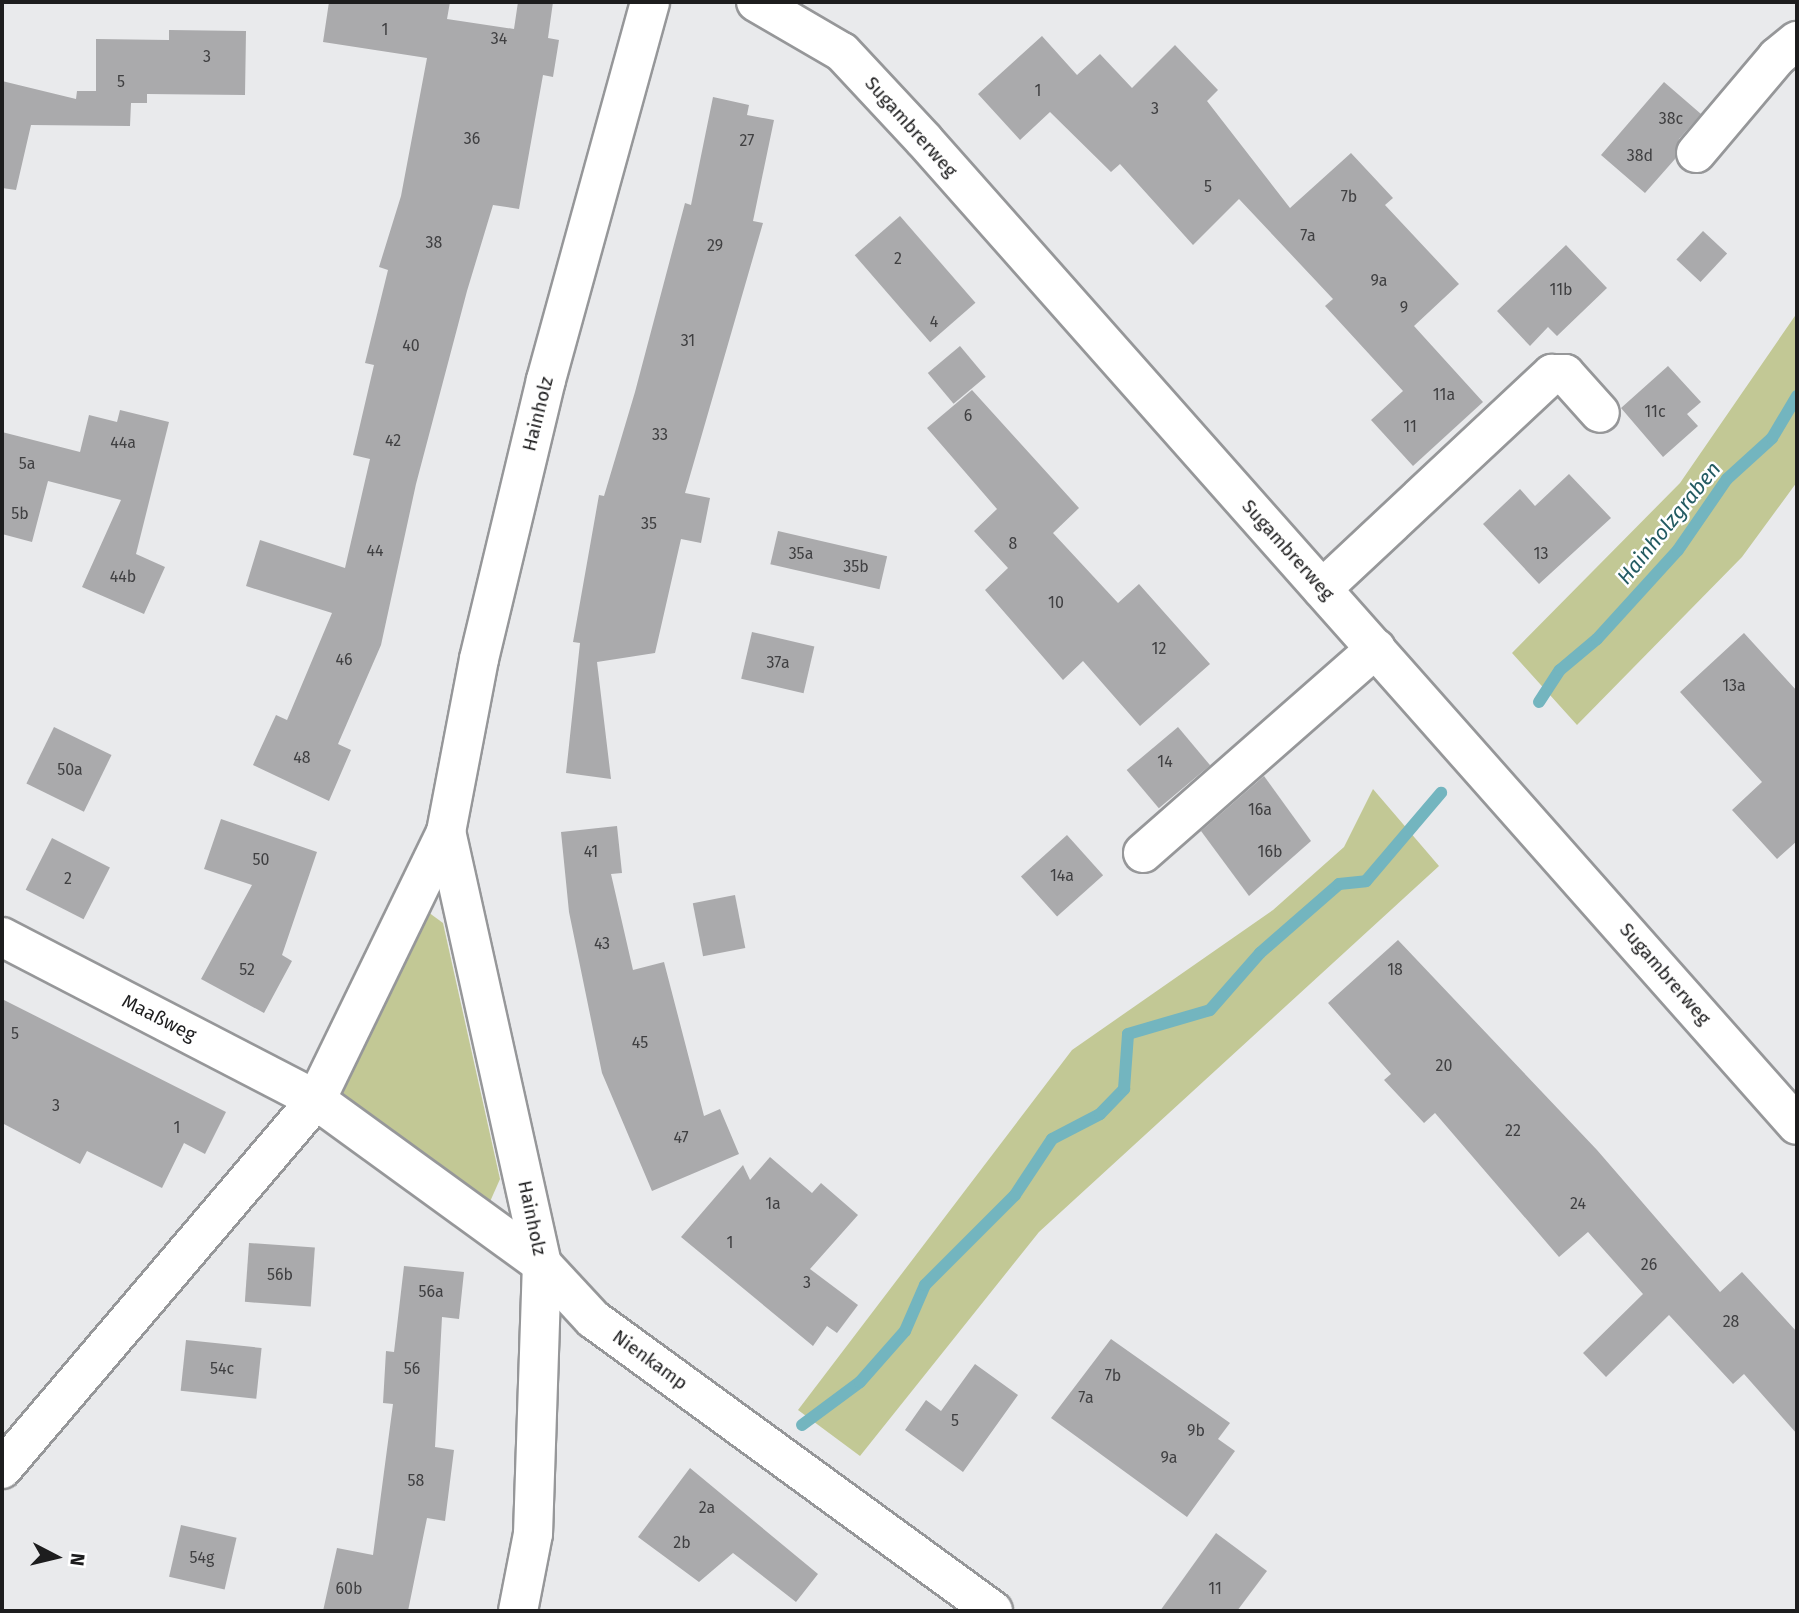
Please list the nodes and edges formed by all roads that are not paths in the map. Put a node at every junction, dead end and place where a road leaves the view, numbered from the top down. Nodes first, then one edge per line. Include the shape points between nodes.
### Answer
1 (650, 2) edge
2 (756, 2) edge
3 (1797, 41) edge
4 (1696, 153) dead end
5 (1601, 413) dead end
6 (1322, 589) junction
7 (1376, 648) junction
8 (446, 832) junction
9 (1143, 853) dead end
10 (2, 937) edge
11 (316, 1100) junction
12 (1797, 1125) edge
13 (542, 1264) junction
14 (2, 1469) edge
15 (518, 1611) edge
16 (993, 1611) edge

1 - 8 street, Hainholz via 546,380 479,659
2 - 6 street, Sugambrerweg via 842,52
3 - 4 street
5 - 6 street via 1565,374 1552,374
6 - 7 street, Sugambrerweg
7 - 9 street
7 - 12 street, Sugambrerweg
8 - 11 street, Hainholz
8 - 13 street, Hainholz
10 - 11 street, Maaßweg
11 - 13 street, Nienkamp
11 - 14 street, Hainholz
13 - 15 street, Hainholz via 533,1534
13 - 16 street, Nienkamp via 593,1319

